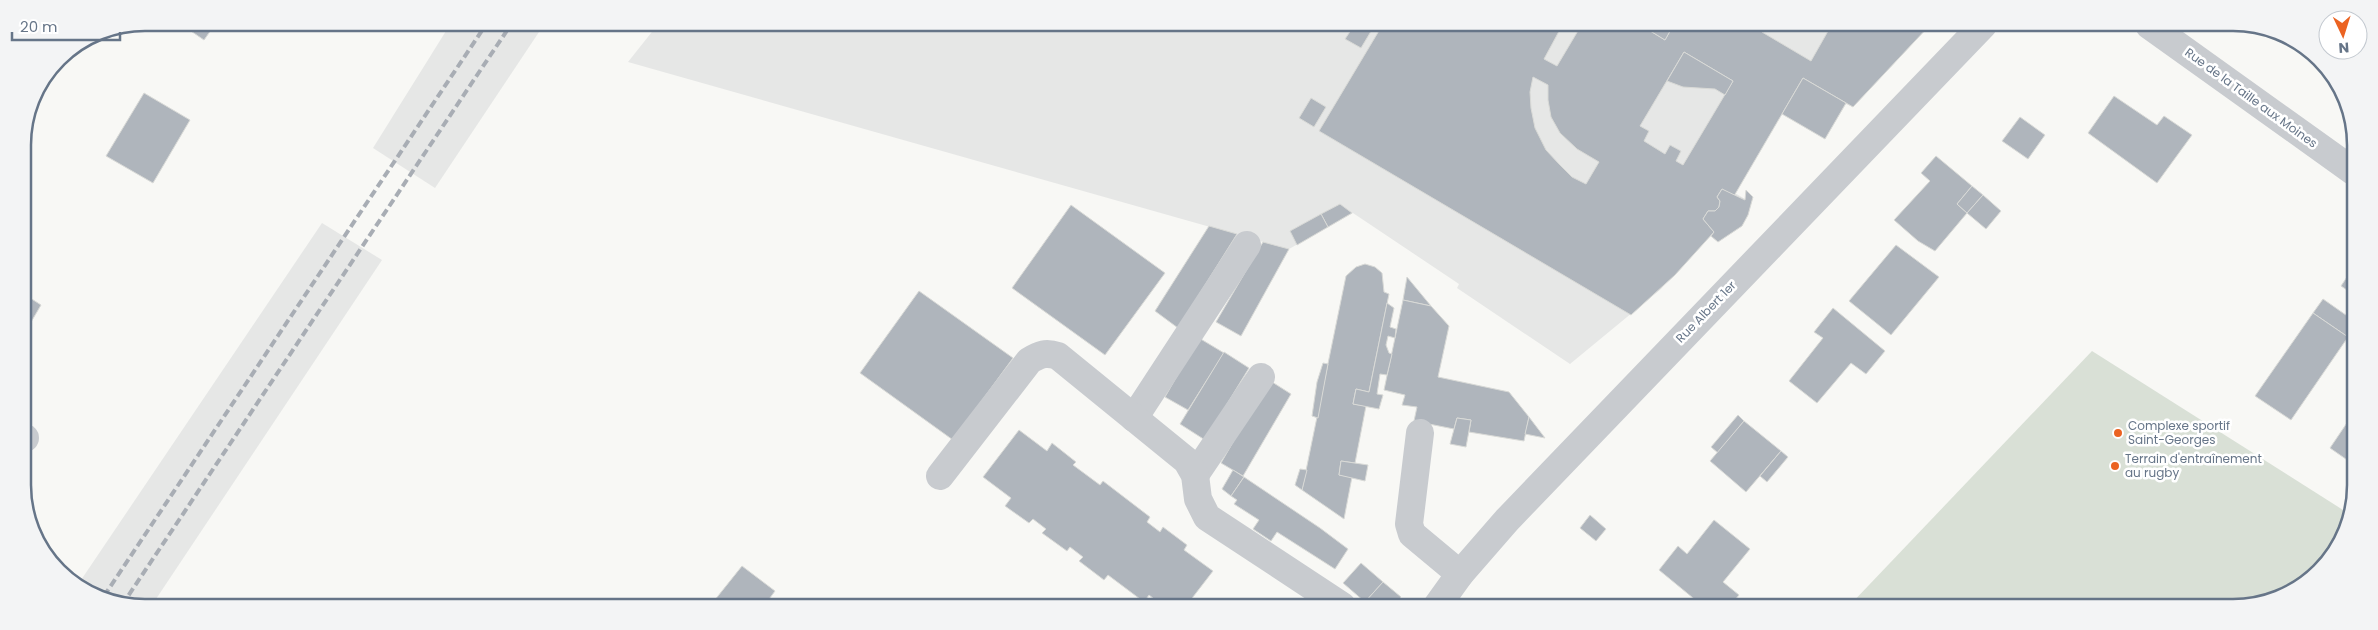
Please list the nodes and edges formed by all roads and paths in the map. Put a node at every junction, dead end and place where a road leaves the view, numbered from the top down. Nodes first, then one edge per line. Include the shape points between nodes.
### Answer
1 (1978, 31) edge
2 (2157, 31) edge
3 (2347, 167) edge
4 (1246, 245) dead end
5 (1261, 377) dead end
6 (1134, 418) junction
7 (1420, 433) dead end
8 (1195, 475) junction
9 (940, 476) dead end
10 (1460, 574) junction
11 (1331, 599) edge
12 (1442, 599) edge

1 - 10 street, Rue Albert 1er via 1507,520
2 - 3 street, Rue de la Taille aux Moines
4 - 6 street
5 - 8 street
6 - 8 street via 1187,461
6 - 9 street via 1058,356 1039,354 1029,361
7 - 10 street via 1409,524 1412,534
8 - 11 street via 1198,500 1207,518
10 - 12 street, Rue Albert 1er

